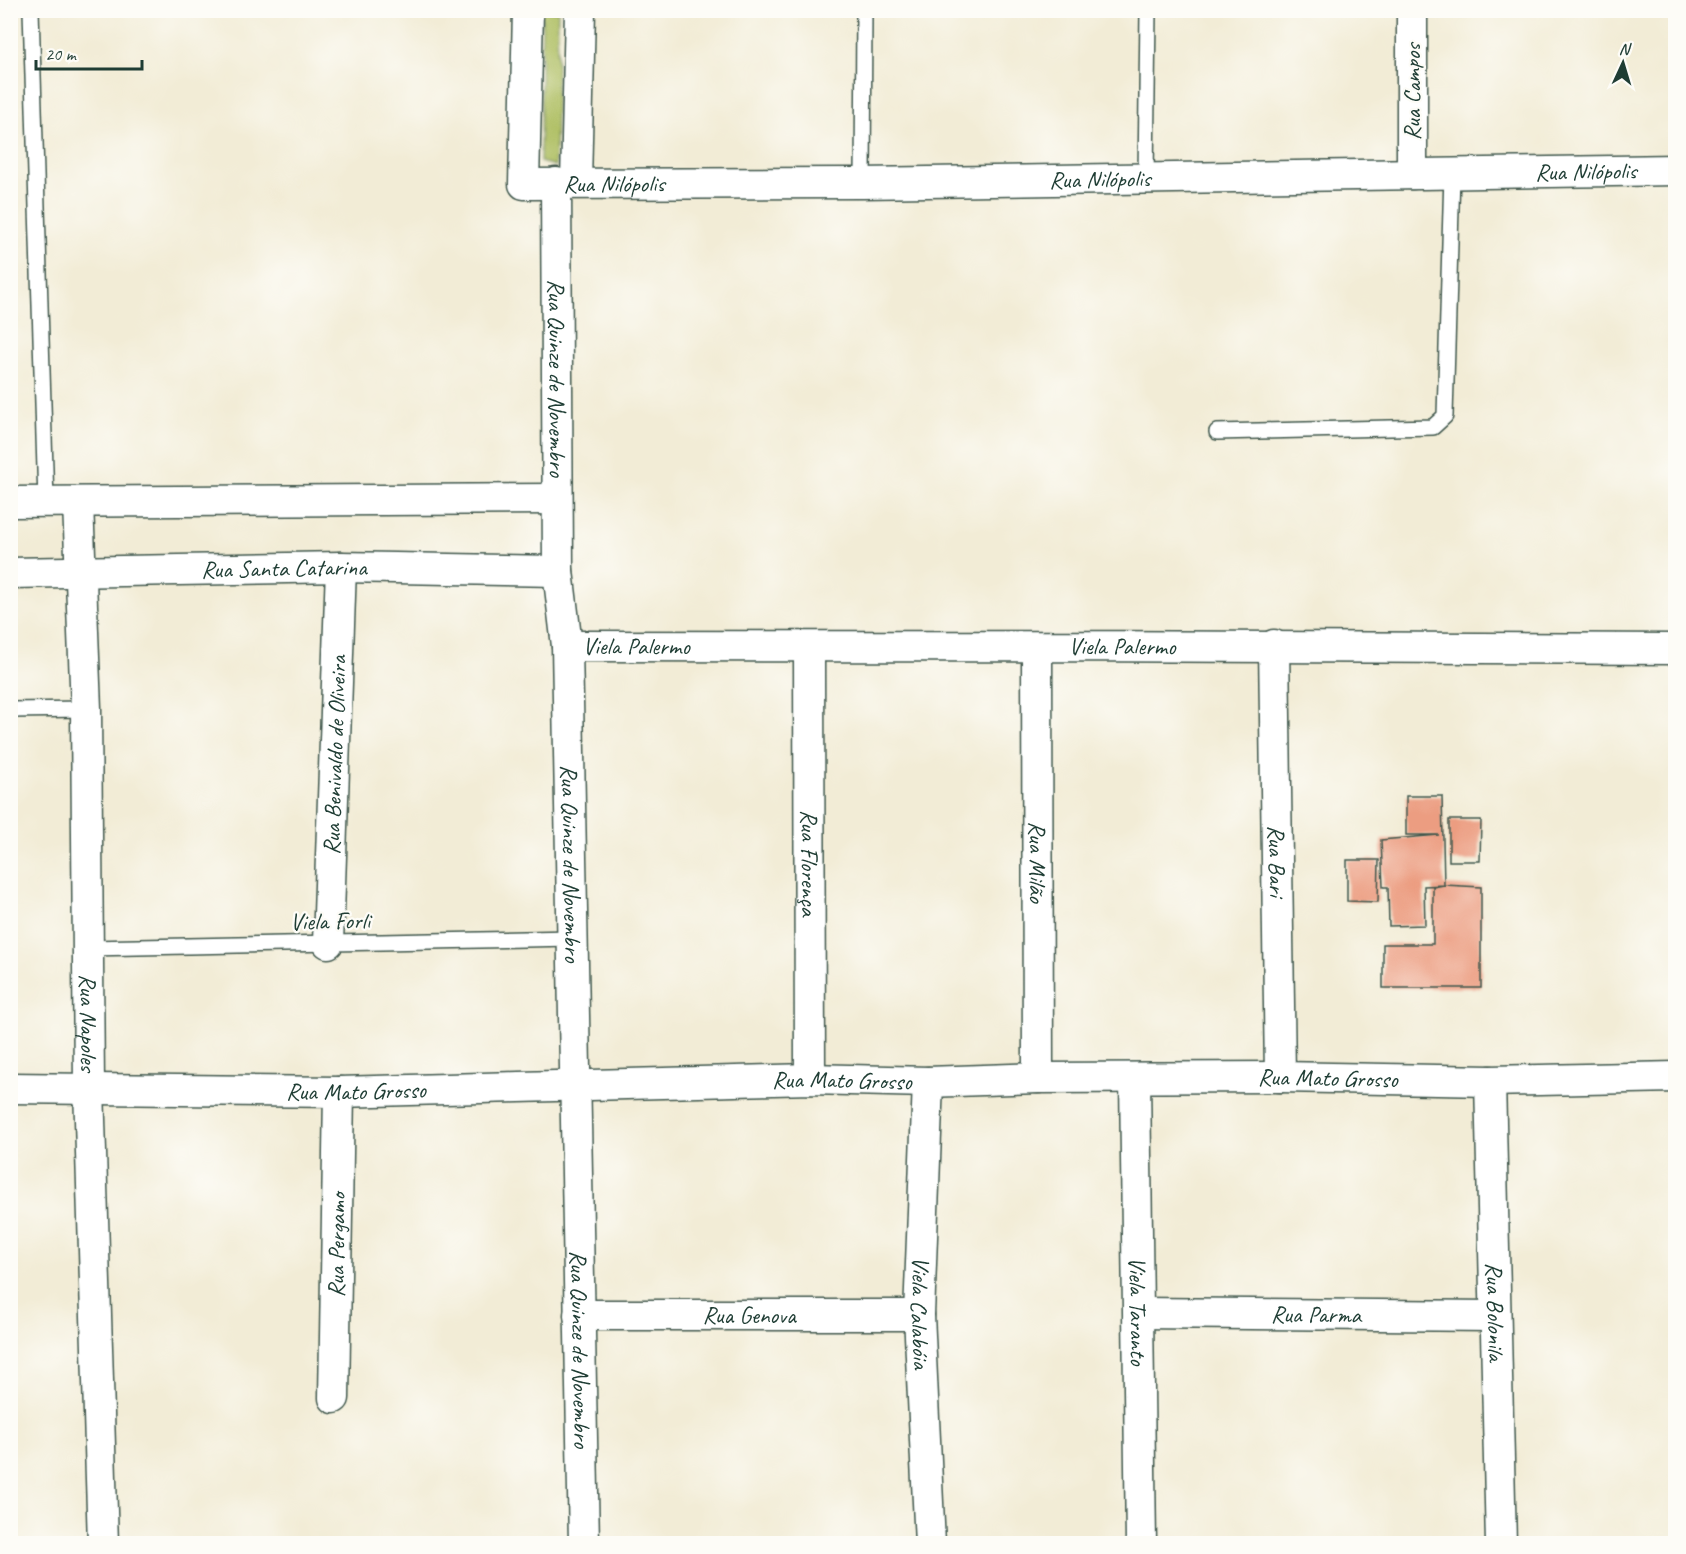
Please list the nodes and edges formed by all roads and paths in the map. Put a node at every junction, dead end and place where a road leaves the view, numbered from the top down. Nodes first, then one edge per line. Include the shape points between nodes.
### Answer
1 (31, 10) edge
2 (528, 10) edge
3 (580, 10) edge
4 (864, 10) edge
5 (1148, 10) edge
6 (1412, 10) edge
7 (1676, 170) edge
8 (1412, 174) junction
9 (1452, 174) junction
10 (1146, 177) junction
11 (566, 183) junction
12 (863, 183) junction
13 (1217, 432) dead end
14 (557, 499) junction
15 (10, 502) edge
16 (46, 502) junction
17 (78, 503) junction
18 (341, 567) junction
19 (558, 571) junction
20 (80, 572) junction
21 (10, 573) edge
22 (1274, 645) junction
23 (567, 646) junction
24 (809, 646) junction
25 (1037, 648) junction
26 (1676, 649) edge
27 (86, 709) junction
28 (10, 710) edge
29 (573, 938) junction
30 (328, 943) junction
31 (88, 948) junction
32 (1038, 1077) junction
33 (1280, 1077) junction
34 (1676, 1077) edge
35 (810, 1079) junction
36 (1135, 1079) junction
37 (1490, 1081) junction
38 (928, 1082) junction
39 (576, 1086) junction
40 (10, 1088) edge
41 (89, 1088) junction
42 (339, 1092) junction
43 (1139, 1313) junction
44 (579, 1315) junction
45 (919, 1315) junction
46 (1493, 1316) junction
47 (334, 1398) dead end
48 (104, 1544) edge
49 (584, 1544) edge
50 (930, 1544) edge
51 (1141, 1544) edge
52 (1501, 1544) edge

1 - 16 lane
2 - 11 street, Rua Nilópolis via 524,184
3 - 11 street, Rua Quinze de Novembro
4 - 12 lane
5 - 10 lane
6 - 8 street, Rua Campos
7 - 9 street, Rua Nilópolis
8 - 9 street, Rua Nilópolis
8 - 10 street, Rua Nilópolis
9 - 13 lane via 1445,416 1433,427
10 - 12 street, Rua Nilópolis
11 - 12 street, Rua Nilópolis
11 - 14 street, Rua Quinze de Novembro
14 - 17 street
14 - 19 street, Rua Quinze de Novembro
15 - 16 street
16 - 17 street
17 - 20 street, Rua Napoles
18 - 19 street, Rua Santa Catarina
18 - 20 street, Rua Santa Catarina
18 - 30 street, Rua Benivaldo de Oliveira
19 - 23 street, Rua Quinze de Novembro
20 - 21 street, Rua Santa Catarina
20 - 27 street, Rua Napoles
22 - 25 street, Viela Palermo
22 - 26 street, Viela Palermo
22 - 33 street, Rua Bari
23 - 24 street, Viela Palermo
23 - 29 street, Rua Quinze de Novembro
24 - 25 street, Viela Palermo
24 - 35 street, Rua Florença
25 - 32 street, Rua Milão
27 - 28 lane
27 - 31 street, Rua Napoles
29 - 30 lane, Viela Forli
29 - 39 street, Rua Quinze de Novembro
30 - 31 lane, Viela Forli
31 - 41 street, Rua Napoles
32 - 36 street, Rua Mato Grosso
32 - 38 street, Rua Mato Grosso
33 - 36 street, Rua Mato Grosso
33 - 37 street, Rua Mato Grosso
34 - 37 street, Rua Mato Grosso
35 - 38 street, Rua Mato Grosso
35 - 39 street, Rua Mato Grosso
36 - 43 street, Viela Taranto
37 - 46 street, Rua Bolonila
38 - 45 street, Viela Calabóia
39 - 42 street, Rua Mato Grosso
39 - 44 street, Rua Quinze de Novembro
40 - 41 street, Rua Mato Grosso
41 - 42 street, Rua Mato Grosso
41 - 48 street, Rua Napoles
42 - 47 street, Rua Pergamo
43 - 46 street, Rua Parma
43 - 51 street, Viela Taranto
44 - 45 street, Rua Genova
44 - 49 street, Rua Quinze de Novembro
45 - 50 street, Viela Calabóia
46 - 52 street, Rua Bolonila

